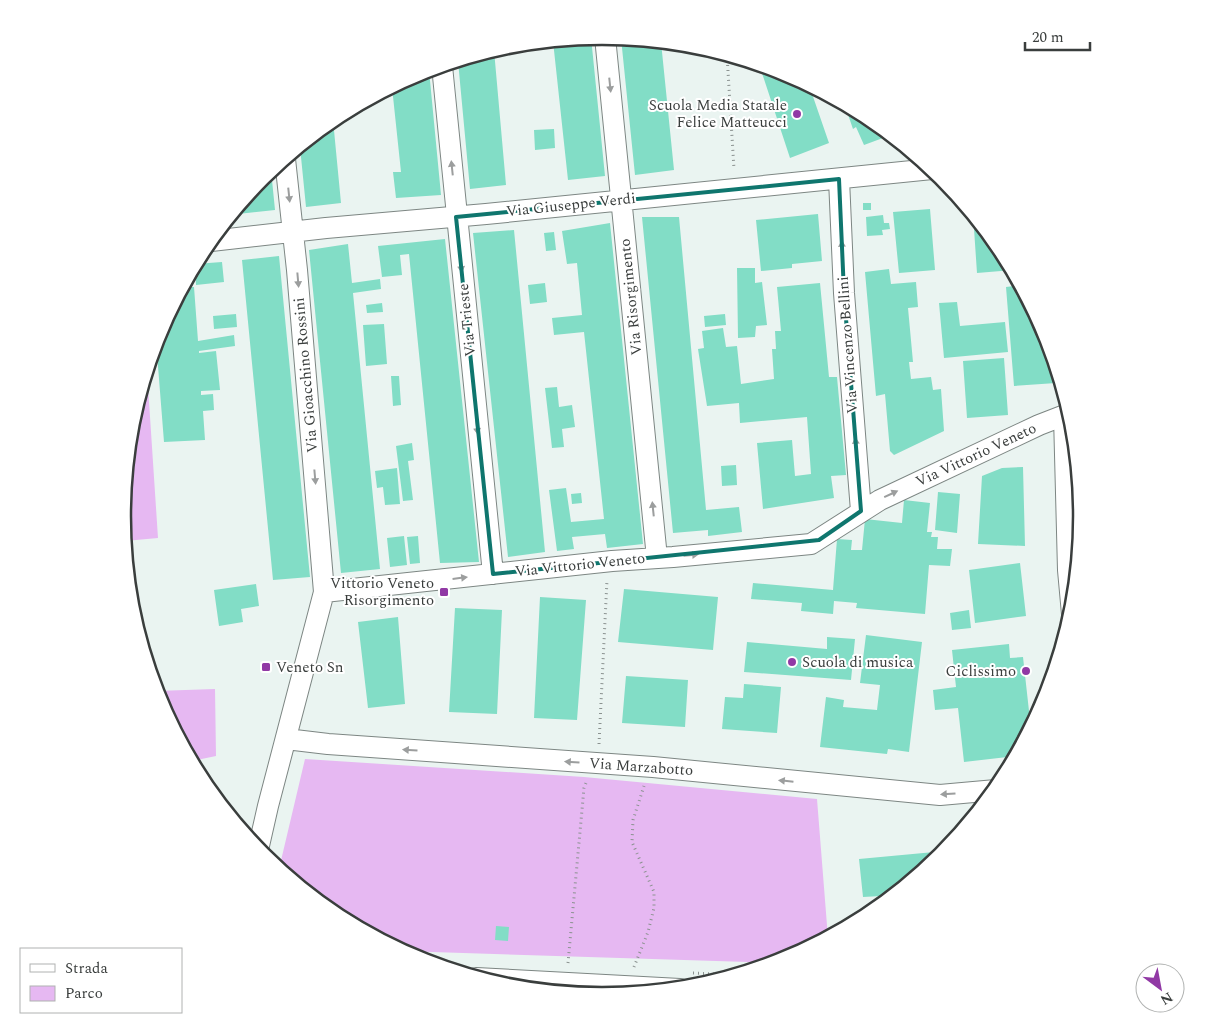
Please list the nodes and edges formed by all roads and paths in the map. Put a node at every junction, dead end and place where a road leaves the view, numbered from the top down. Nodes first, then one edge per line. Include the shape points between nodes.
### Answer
1 (606, 45) edge
2 (443, 73) edge
3 (286, 168) edge
4 (922, 170) edge
5 (839, 179) junction
6 (621, 200) junction
7 (456, 217) junction
8 (292, 231) junction
9 (221, 240) edge
10 (1063, 416) edge
11 (1068, 444) edge
12 (861, 511) junction
13 (1072, 554) edge
14 (657, 558) junction
15 (493, 574) junction
16 (324, 592) junction
17 (286, 739) junction
18 (653, 767) junction
19 (986, 791) edge
20 (260, 840) edge
21 (632, 970) dead end
22 (519, 980) edge
23 (637, 987) edge

1 -> 6 street, Via Risorgimento
7 -> 2 street, Via Trieste
3 -> 8 street, Via Gioacchino Rossini
4 - 5 street, Via Giuseppe Verdi
5 - 6 street, Via Giuseppe Verdi
12 -> 5 street, Via Vincenzo Bellini
6 - 7 street, Via Giuseppe Verdi
14 -> 6 street, Via Risorgimento
7 - 8 street, Via Giuseppe Verdi
7 -> 15 street, Via Trieste
8 - 9 street, Via Giuseppe Verdi
8 -> 16 street, Via Gioacchino Rossini
12 -> 10 street, Via Vittorio Veneto
11 - 13 street
14 -> 12 street, Via Vittorio Veneto via 811,544
14 - 15 street, Via Vittorio Veneto
16 -> 15 street, Via Vittorio Veneto
16 - 17 street
18 -> 17 street, Via Marzabotto
17 - 20 street
19 -> 18 street, Via Marzabotto via 940,795
18 - 21 path via 641,791 633,820 632,842 654,892 654,908
22 - 23 street

